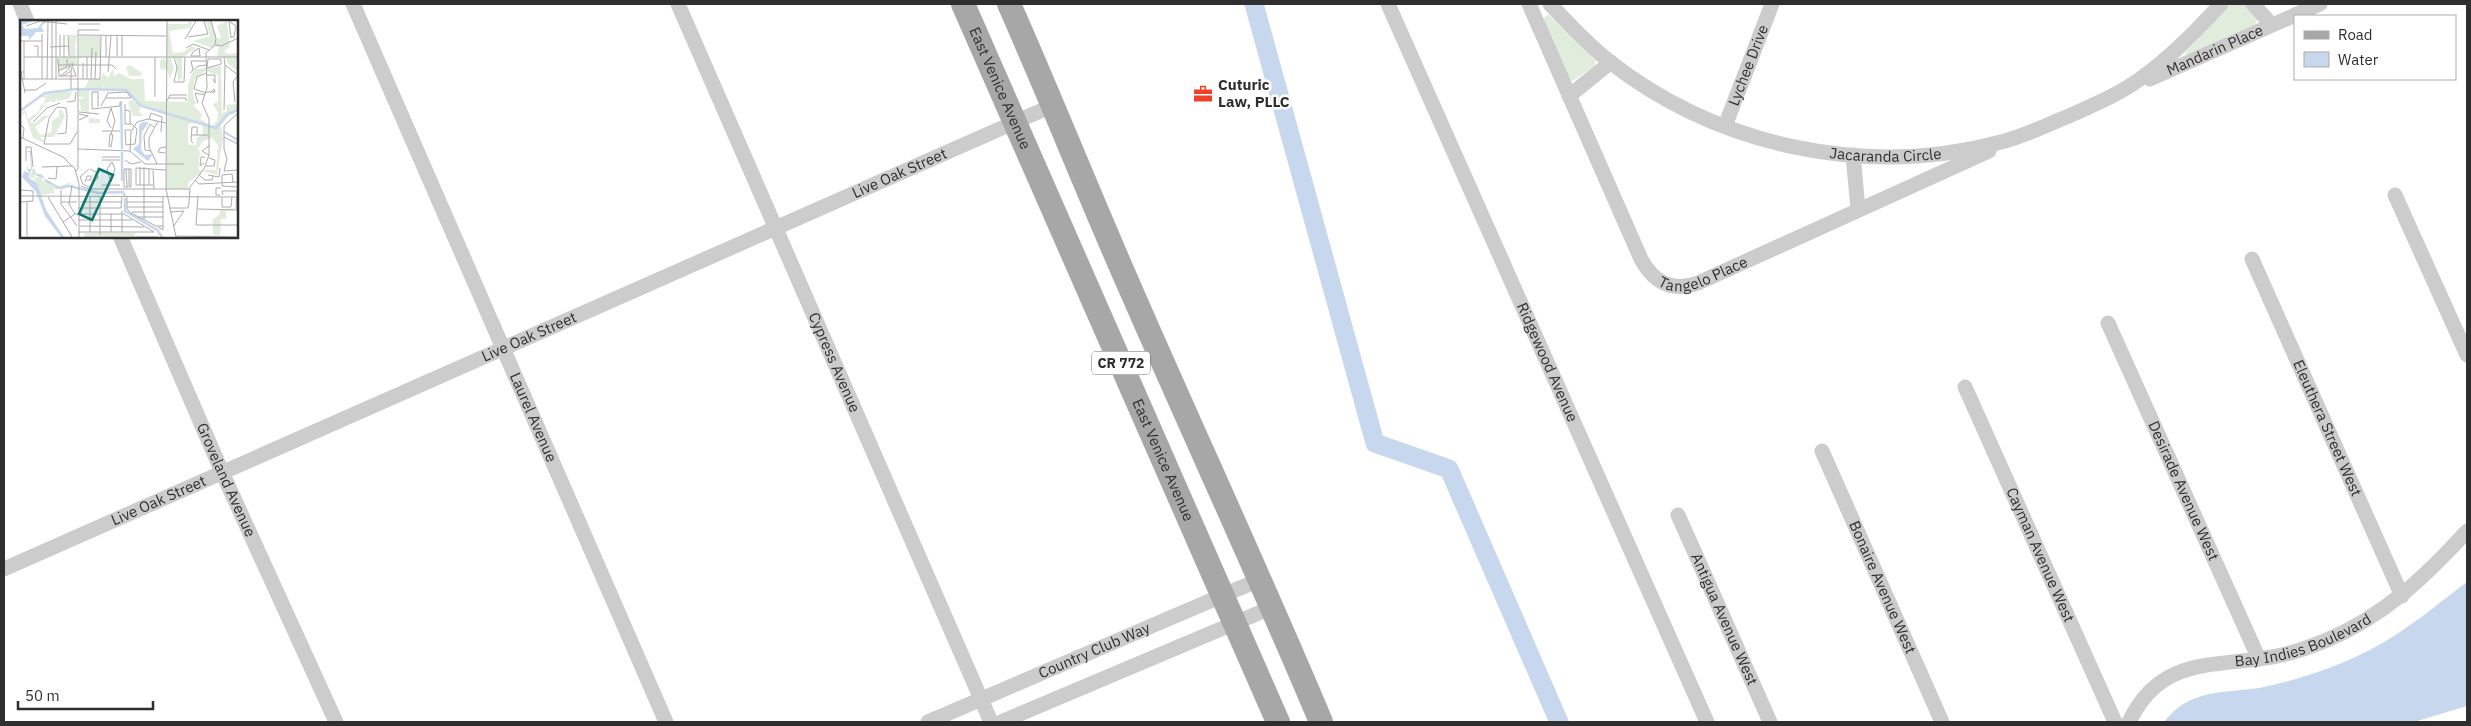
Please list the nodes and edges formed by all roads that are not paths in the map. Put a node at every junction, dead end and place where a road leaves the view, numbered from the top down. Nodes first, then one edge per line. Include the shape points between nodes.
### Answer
1 (20, 4) edge
2 (353, 4) edge
3 (678, 4) edge
4 (963, 4) edge
5 (1009, 4) edge
6 (1388, 4) edge
7 (1529, 4) edge
8 (1550, 4) edge
9 (1772, 4) edge
10 (2221, 4) edge
11 (2253, 4) edge
12 (2320, 4) edge
13 (2294, 15) edge
14 (2295, 15) edge
15 (27, 20) edge
16 (2272, 25) junction
17 (1611, 62) junction
18 (1569, 96) junction
19 (2111, 97) junction
20 (1054, 105) junction
21 (1015, 121) junction
22 (1725, 126) junction
23 (2028, 133) junction
24 (1854, 155) junction
25 (2395, 195) dead end
26 (1858, 210) junction
27 (776, 227) junction
28 (121, 238) edge
29 (2252, 259) dead end
30 (2108, 323) dead end
31 (503, 347) junction
32 (2467, 355) edge
33 (1965, 387) dead end
34 (1822, 451) dead end
35 (222, 472) junction
36 (1678, 515) dead end
37 (2467, 531) edge
38 (4, 568) edge
39 (1261, 579) junction
40 (1222, 596) junction
41 (2402, 596) junction
42 (1273, 607) junction
43 (1234, 623) junction
44 (2259, 659) junction
45 (981, 699) junction
46 (336, 722) edge
47 (666, 722) edge
48 (928, 722) edge
49 (991, 722) edge
50 (1001, 722) edge
51 (1278, 722) edge
52 (1321, 722) edge
53 (1706, 722) edge
54 (1770, 722) edge
55 (1942, 722) edge
56 (2115, 722) edge
57 (2129, 722) edge

1 - 15 street
2 - 31 street, Laurel Avenue
3 - 27 street, Cypress Avenue
4 - 21 main road, East Venice Avenue / CR 772
5 - 20 main road, CR 772
6 - 53 street, Ridgewood Avenue
7 - 18 street, Tangelo Place
8 - 17 street, Jacaranda Circle
9 - 22 street, Lychee Drive
10 - 19 street, Jacaranda Circle via 2171,55
11 - 16 street
12 - 14 street, Mandarin Place
13 - 16 street, Mandarin Place
16 - 19 street, Mandarin Place
17 - 18 street
17 - 22 street, Jacaranda Circle via 1664,97
18 - 26 street, Tangelo Place via 1641,260 1655,279 1667,286 1682,287 1698,282
19 - 23 street, Jacaranda Circle
20 - 21 street, Live Oak Street
20 - 39 main road, CR 772 via 1133,296
21 - 27 street, Live Oak Street
21 - 40 main road, East Venice Avenue / CR 772
22 - 24 street, Jacaranda Circle via 1777,144
23 - 24 street, Jacaranda Circle via 2002,142 1947,152
23 - 26 street, Tangelo Place
24 - 26 street
25 - 32 street
27 - 31 street, Live Oak Street
27 - 45 street, Cypress Avenue
28 - 35 street, Groveland Avenue
29 - 41 street, Eleuthera Street West
30 - 44 street, Desirade Avenue West
31 - 35 street, Live Oak Street
31 - 47 street, Laurel Avenue
33 - 56 street, Cayman Avenue West
34 - 55 street, Bonaire Avenue West
35 - 38 street, Live Oak Street
35 - 46 street, Groveland Avenue
36 - 54 street, Antigua Avenue West
37 - 41 street, Bay Indies Boulevard
39 - 40 street, Country Club Way
39 - 42 main road, CR 772
40 - 43 main road, East Venice Avenue / CR 772
40 - 45 street, Country Club Way
41 - 44 street, Bay Indies Boulevard via 2360,624 2326,641
42 - 43 street, Country Club Way
42 - 52 main road, CR 772
43 - 50 street, Country Club Way
43 - 51 main road, East Venice Avenue / CR 772
44 - 57 street, Bay Indies Boulevard via 2205,664 2171,676 2146,696
45 - 48 street, Country Club Way
45 - 49 street, Cypress Avenue

